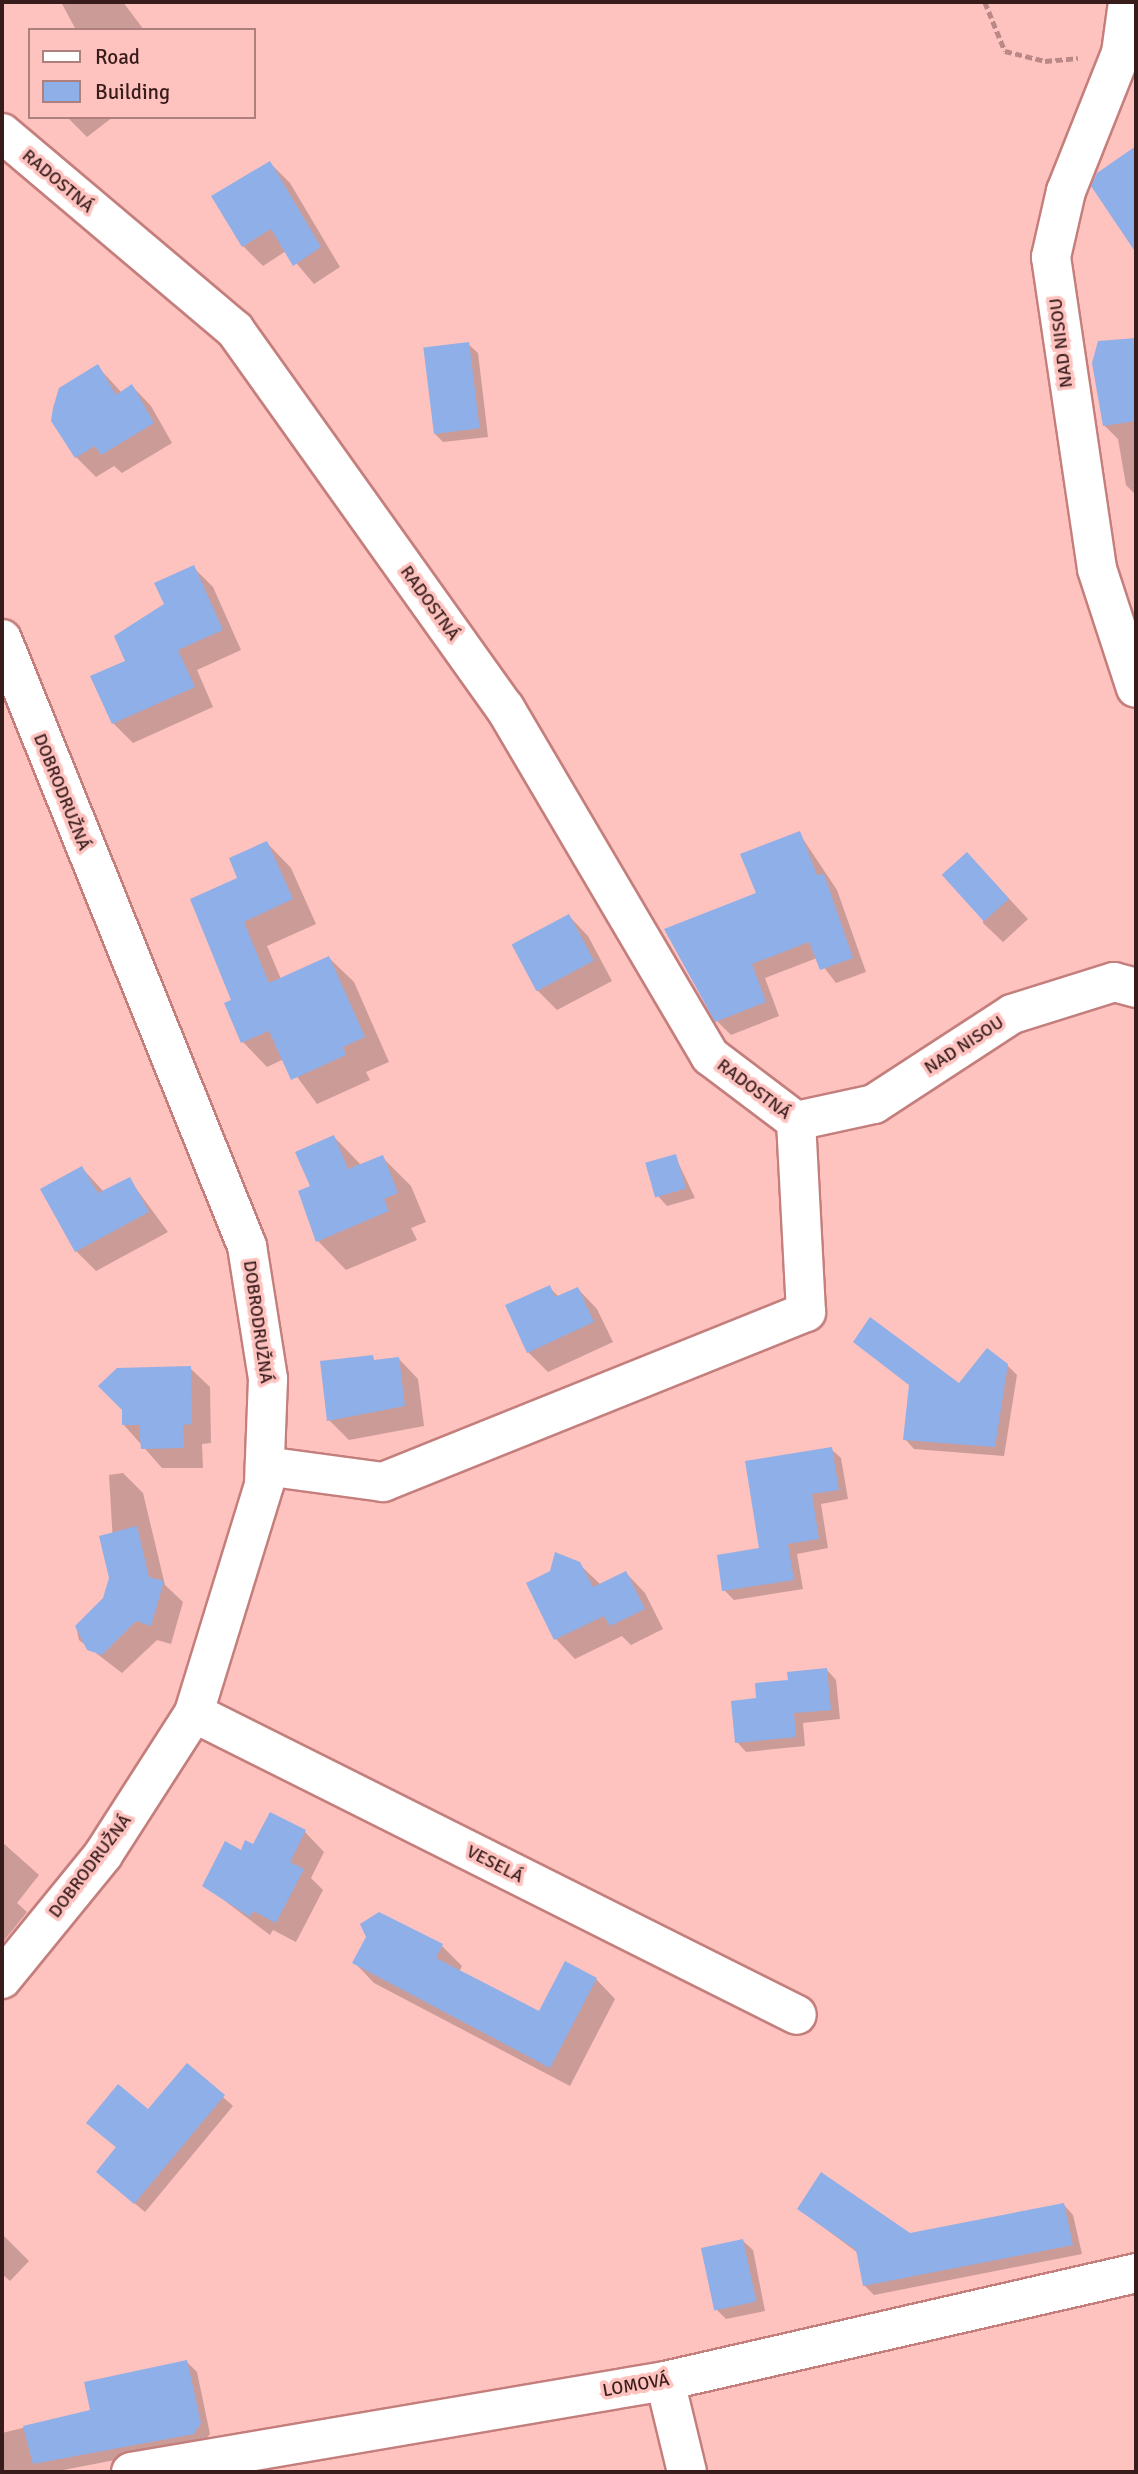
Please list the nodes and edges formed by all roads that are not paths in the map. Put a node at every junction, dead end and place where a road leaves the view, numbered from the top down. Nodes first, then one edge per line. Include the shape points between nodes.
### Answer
1 (1128, 2) edge
2 (2, 133) edge
3 (2, 639) edge
4 (1136, 688) edge
5 (1136, 988) edge
6 (796, 1121) junction
7 (265, 1466) junction
8 (194, 1713) junction
9 (2, 1979) edge
10 (797, 2015) dead end
11 (1136, 2273) edge
12 (665, 2381) junction
13 (232, 2465) edge
14 (131, 2472) edge
15 (687, 2472) edge

1 - 4 street, NAD NISOU via 1121,53 1066,191 1051,257 1097,569
2 - 6 street, RADOSTNÁ via 235,330 505,708 710,1056
3 - 7 street, DOBRODRUŽNÁ via 247,1246 268,1380
5 - 6 street, NAD NISOU via 1114,982 1012,1014 874,1104
6 - 7 street via 806,1312 383,1482
7 - 8 street, DOBRODRUŽNÁ
8 - 9 street, DOBRODRUŽNÁ via 103,1855
8 - 10 street, VESELÁ
11 - 12 street, LOMOVÁ
12 - 13 street, LOMOVÁ
12 - 15 street
13 - 14 street, LOMOVÁ

